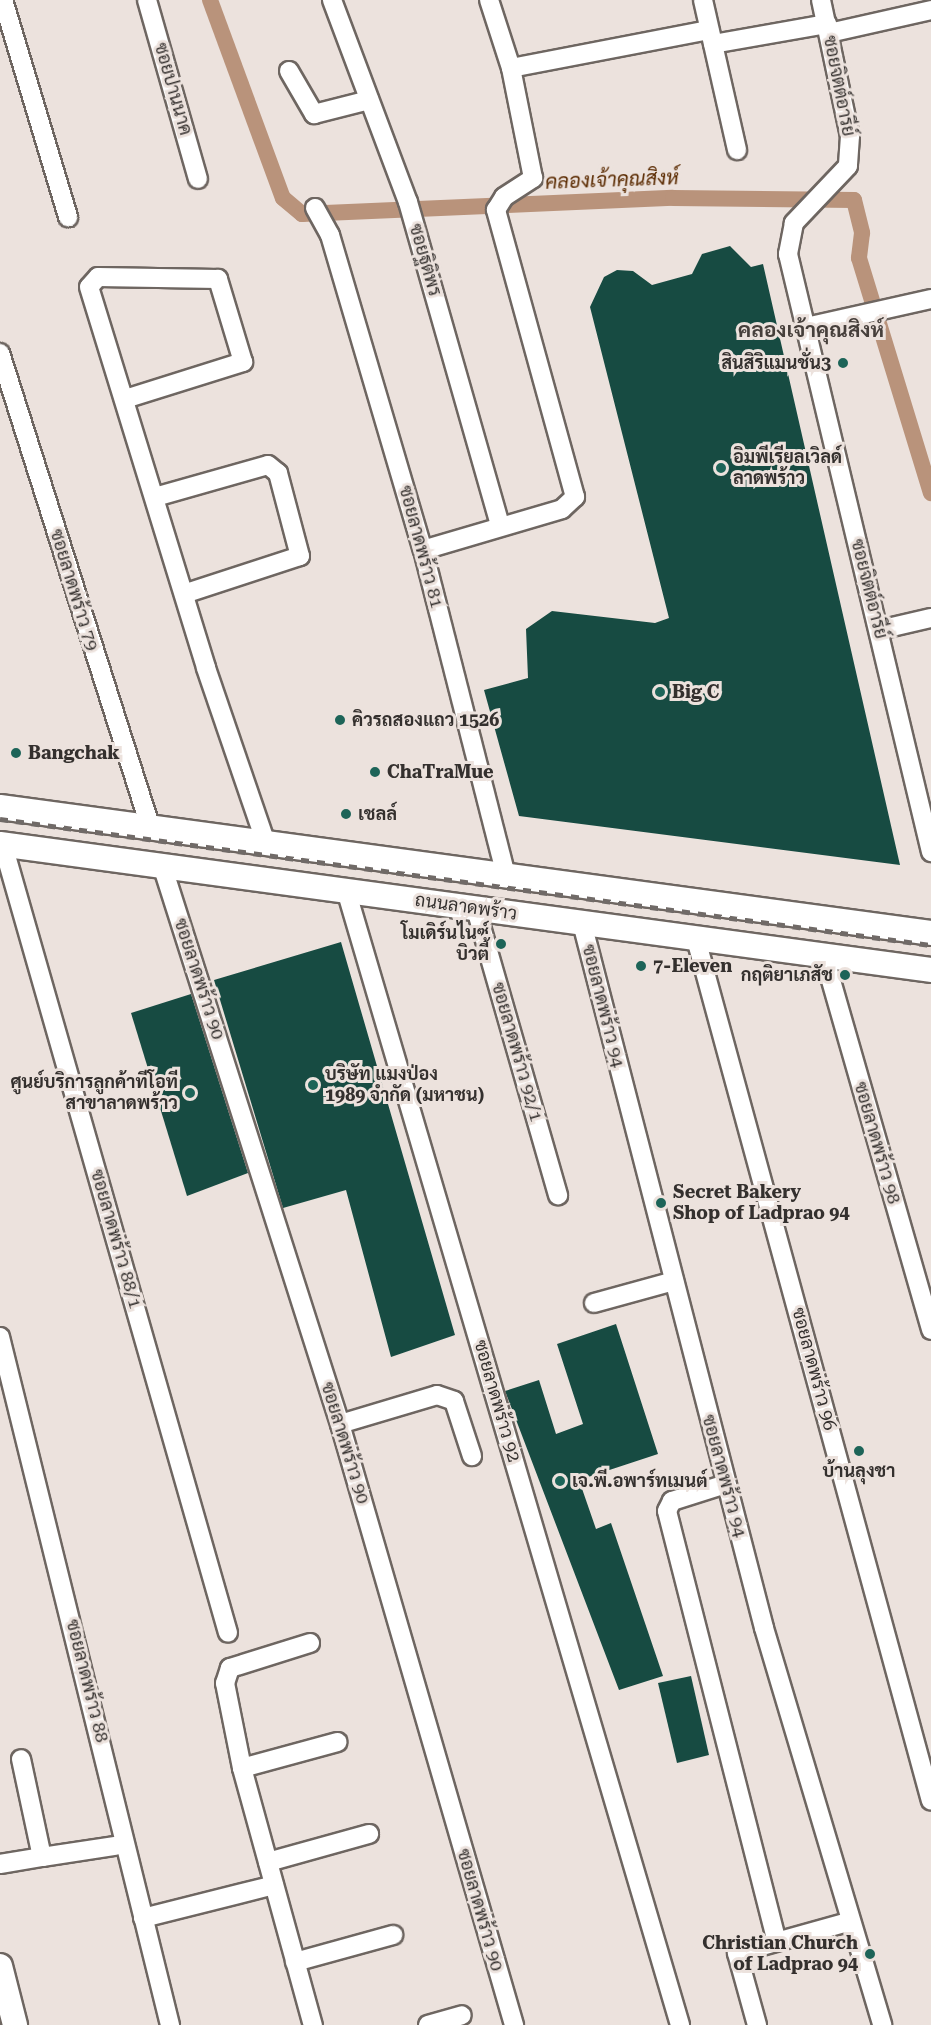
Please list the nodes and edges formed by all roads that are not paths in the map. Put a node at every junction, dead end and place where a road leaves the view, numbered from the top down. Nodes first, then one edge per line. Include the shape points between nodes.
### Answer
1 (3, 0) edge
2 (147, 0) edge
3 (332, 0) edge
4 (489, 0) edge
5 (703, 0) edge
6 (821, 0) edge
7 (931, 10) edge
8 (828, 28) junction
9 (711, 37) junction
10 (511, 68) junction
11 (289, 71) dead end
12 (369, 100) junction
13 (738, 150) dead end
14 (198, 179) dead end
15 (319, 215) dead end
16 (68, 217) dead end
17 (931, 299) edge
18 (806, 327) junction
19 (0, 354) edge
20 (125, 399) junction
21 (155, 497) junction
22 (500, 526) junction
23 (423, 550) junction
24 (184, 594) junction
25 (931, 618) edge
26 (879, 630) junction
27 (0, 807) edge
28 (150, 827) junction
29 (266, 843) junction
30 (2, 845) edge
31 (931, 852) edge
32 (162, 865) junction
33 (506, 876) junction
34 (346, 890) junction
35 (476, 909) junction
36 (582, 923) junction
37 (931, 933) edge
38 (696, 939) junction
39 (824, 956) junction
40 (931, 970) edge
41 (558, 1195) dead end
42 (674, 1281) junction
43 (594, 1303) dead end
44 (931, 1330) edge
45 (0, 1337) edge
46 (340, 1424) junction
47 (472, 1456) dead end
48 (726, 1484) junction
49 (228, 1633) dead end
50 (310, 1642) dead end
51 (338, 1742) dead end
52 (21, 1759) dead end
53 (242, 1768) junction
54 (931, 1800) edge
55 (369, 1834) dead end
56 (115, 1846) dead end
57 (42, 1857) junction
58 (268, 1862) junction
59 (0, 1864) edge
60 (274, 1885) junction
61 (143, 1918) junction
62 (848, 1922) junction
63 (393, 1935) dead end
64 (776, 1940) junction
65 (295, 1962) junction
66 (0, 1966) edge
67 (462, 2015) dead end
68 (682, 2022) edge
69 (15, 2025) edge
70 (170, 2025) edge
71 (313, 2025) edge
72 (428, 2025) edge
73 (514, 2025) edge
74 (757, 2025) edge
75 (882, 2025) edge

1 - 16 street
2 - 14 street, ซอยปานนาค
3 - 12 street, ซอยฐิติพร
4 - 10 street
5 - 9 street
6 - 8 street, ซอยจิตต์อารีย์
7 - 8 street
8 - 9 street
8 - 18 street, ซอยจิตต์อารีย์ via 850,136 848,166 794,223 788,242
9 - 10 street
9 - 13 street
10 - 22 street via 533,178 500,204 575,497 562,509
11 - 12 street via 314,114
12 - 22 street, ซอยฐิติพร via 410,209
15 - 23 street, ซอยลาดพร้าว 81
17 - 18 street
18 - 26 street, ซอยจิตต์อารีย์
19 - 28 street, ซอยลาดพร้าว 79
20 - 20 street via 243,362 221,286 214,276 98,277 89,287
20 - 21 street
21 - 24 street
21 - 24 street via 268,465 278,472 300,556
22 - 23 street
23 - 33 street, ซอยลาดพร้าว 81
24 - 29 street
25 - 26 street
26 - 31 street, ซอยจิตต์อารีย์
27 - 28 main road, ถนนลาดพร้าว
28 - 29 main road, ถนนลาดพร้าว
29 - 33 main road, ถนนลาดพร้าว
30 - 32 main road, ถนนลาดพร้าว
30 - 49 street, ซอยลาดพร้าว 88/1
32 - 34 main road, ถนนลาดพร้าว
32 - 46 street, ซอยลาดพร้าว 90
33 - 37 main road, ถนนลาดพร้าว
34 - 35 main road, ถนนลาดพร้าว
34 - 68 street, ซอยลาดพร้าว 92
35 - 36 main road, ถนนลาดพร้าว
35 - 41 street, ซอยลาดพร้าว 92/1
36 - 38 main road, ถนนลาดพร้าว
36 - 42 street, ซอยลาดพร้าว 94
38 - 39 main road, ถนนลาดพร้าว
38 - 54 street, ซอยลาดพร้าว 96
39 - 40 main road, ถนนลาดพร้าว
39 - 44 street, ซอยลาดพร้าว 98
42 - 43 street
42 - 48 street, ซอยลาดพร้าว 94
45 - 61 street, ซอยลาดพร้าว 88
46 - 47 street via 437,1395 454,1401
46 - 73 street, ซอยลาดพร้าว 90
48 - 62 street, ซอยลาดพร้าว 94
48 - 64 street via 672,1501 667,1511
50 - 53 street via 230,1668 225,1683
51 - 53 street
52 - 57 street
53 - 58 street
55 - 58 street
56 - 57 street
57 - 59 street
58 - 60 street
60 - 61 street
60 - 65 street
61 - 70 street, ซอยลาดพร้าว 88
62 - 64 street
62 - 75 street, ซอยลาดพร้าว 94
63 - 65 street
64 - 74 street via 741,1950 735,1957
65 - 71 street
66 - 69 main road
67 - 72 street

